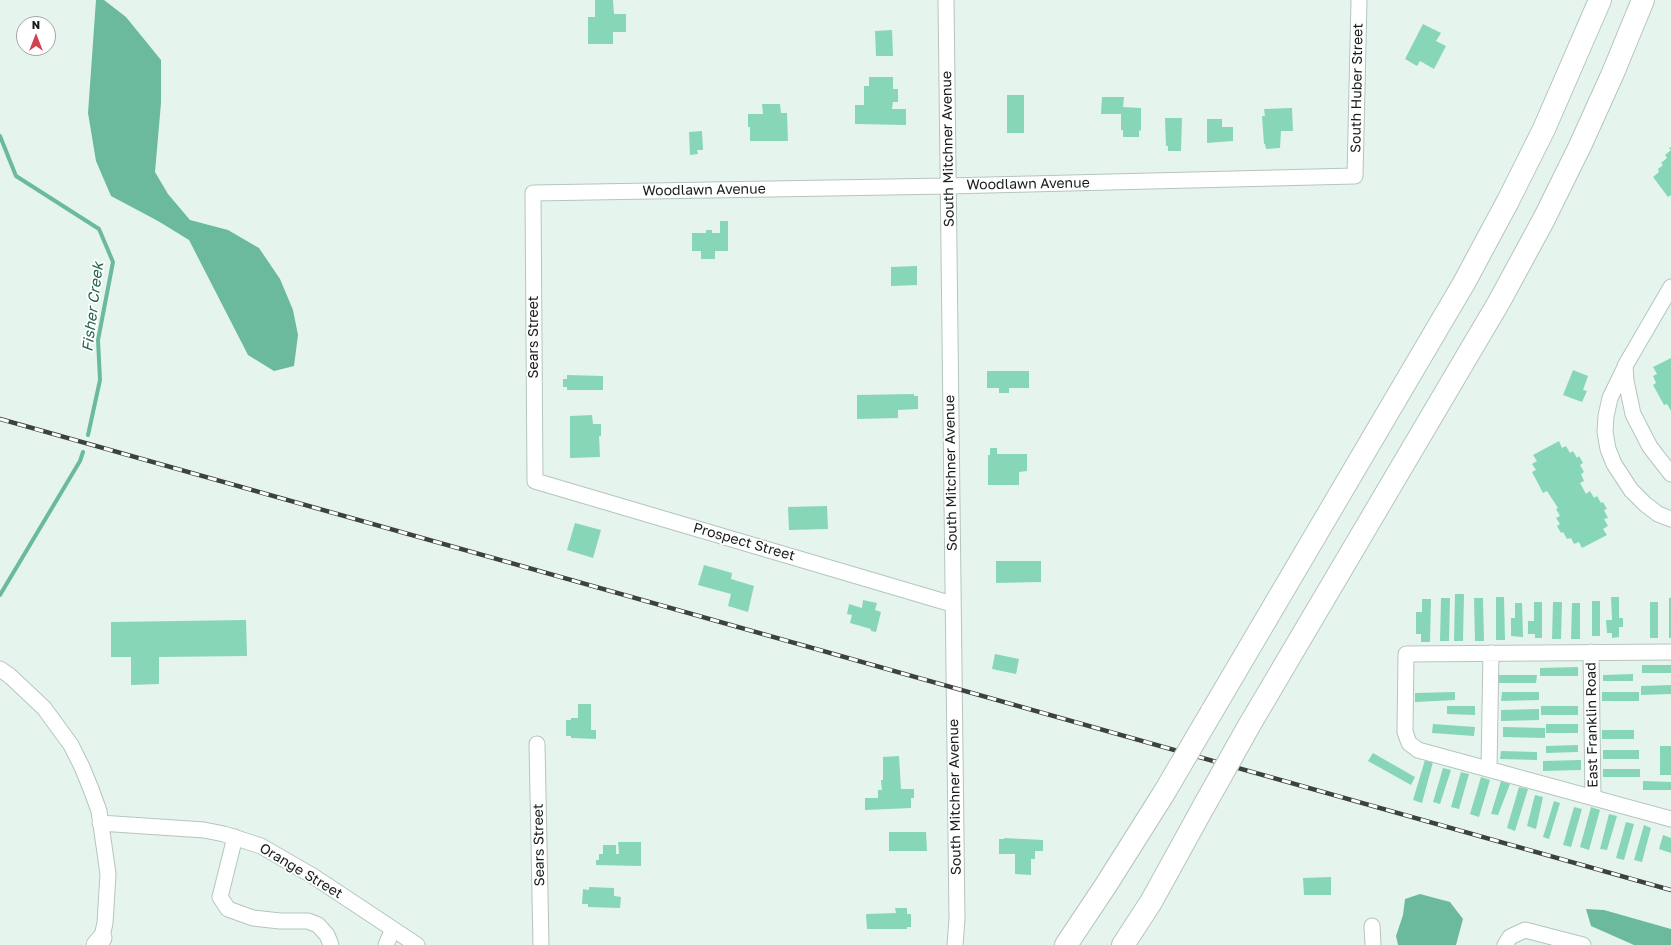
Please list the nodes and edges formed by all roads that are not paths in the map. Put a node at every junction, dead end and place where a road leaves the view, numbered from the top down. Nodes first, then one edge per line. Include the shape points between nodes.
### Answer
1 (946, 0) edge
2 (1359, 0) edge
3 (1600, 0) edge
4 (1643, 0) edge
5 (1355, 176) joint
6 (948, 186) junction
7 (533, 193) joint
8 (1671, 287) edge
9 (1626, 366) junction
10 (1671, 474) edge
11 (536, 480) joint
12 (1671, 519) edge
13 (952, 604) junction
14 (1591, 652) junction
15 (1671, 652) edge
16 (1491, 653) junction
17 (0, 669) edge
18 (537, 744) dead end
19 (1489, 768) junction
20 (1593, 797) junction
21 (1671, 819) edge
22 (100, 823) junction
23 (234, 837) junction
24 (1106, 885) junction
25 (1151, 902) junction
26 (1372, 926) dead end
27 (393, 929) junction
28 (100, 943) edge
29 (331, 945) edge
30 (386, 945) edge
31 (417, 945) edge
32 (541, 945) edge
33 (955, 945) edge
34 (1066, 945) edge
35 (1072, 945) edge
36 (1123, 945) edge
37 (1132, 945) edge
38 (1373, 945) edge
39 (1504, 945) edge
40 (1583, 945) edge

1 - 6 street, South Mitchner Avenue
2 - 5 street, South Huber Street
3 - 24 highway, bridge via 1544,129 1464,283 1211,714
4 - 25 highway, bridge via 1580,146 1503,295 1250,724
5 - 6 street, Woodlawn Avenue
6 - 7 street, Woodlawn Avenue
6 - 13 street, South Mitchner Avenue
7 - 11 street, Sears Street
8 - 9 street
9 - 10 street via 1626,381 1633,414 1650,447
9 - 12 street via 1610,398 1606,416 1608,449 1614,464 1631,490 1658,514
11 - 13 street, Prospect Street
13 - 33 street, South Mitchner Avenue via 957,919
14 - 15 street, East Franklin Road
14 - 16 street, East Franklin Road
14 - 20 street, East Franklin Road
16 - 19 street
16 - 19 street, East Franklin Road via 1406,654 1405,732 1409,743 1418,750
17 - 22 street via 44,708 71,745 99,811
18 - 32 street, Sears Street
19 - 20 street, East Franklin Road
20 - 21 street, East Franklin Road
22 - 23 street, Orange Street via 204,830
22 - 28 street via 108,874 105,923
23 - 27 street, Orange Street via 276,854
23 - 29 street via 220,897 228,909 253,918 308,921 318,925 327,935
24 - 34 highway
24 - 35 highway
25 - 36 highway
25 - 37 highway
26 - 38 street
27 - 30 street
27 - 31 street, Orange Street
39 - 40 street via 1510,937 1525,930

